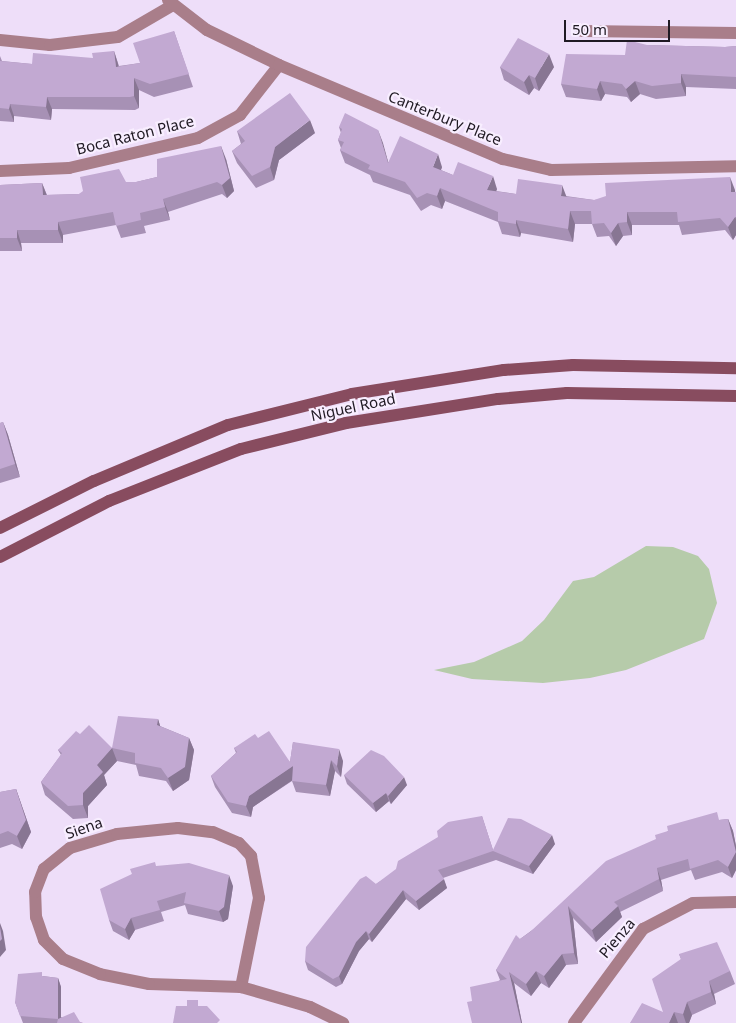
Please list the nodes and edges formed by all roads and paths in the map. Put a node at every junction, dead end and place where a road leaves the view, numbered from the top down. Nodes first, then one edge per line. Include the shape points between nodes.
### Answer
1 (170, 3) edge
2 (582, 31) dead end
3 (736, 33) edge
4 (0, 40) edge
5 (279, 65) junction
6 (736, 166) edge
7 (0, 170) edge
8 (736, 368) edge
9 (736, 396) edge
10 (0, 528) edge
11 (0, 557) edge
12 (736, 902) edge
13 (241, 987) junction
14 (343, 1023) edge
15 (574, 1023) edge

1 - 4 street via 118,37 50,46
1 - 5 street, Canterbury Place via 207,30
2 - 3 street
5 - 6 street, Canterbury Place via 502,159 550,170
5 - 7 street, Boca Raton Place via 240,115 198,138 69,168
8 - 10 main road, Niguel Road via 573,365 504,370 352,394 228,425 94,480
9 - 11 main road, Niguel Road via 567,393 498,399 346,423 241,449 109,501
12 - 15 street, Pienza via 693,903 643,929
13 - 13 street, Siena via 259,898 251,856 239,844 212,832 178,828 117,834 70,848 44,869 35,892 36,917 44,940 63,960 100,974 149,984
13 - 14 street, Siena via 310,1007

